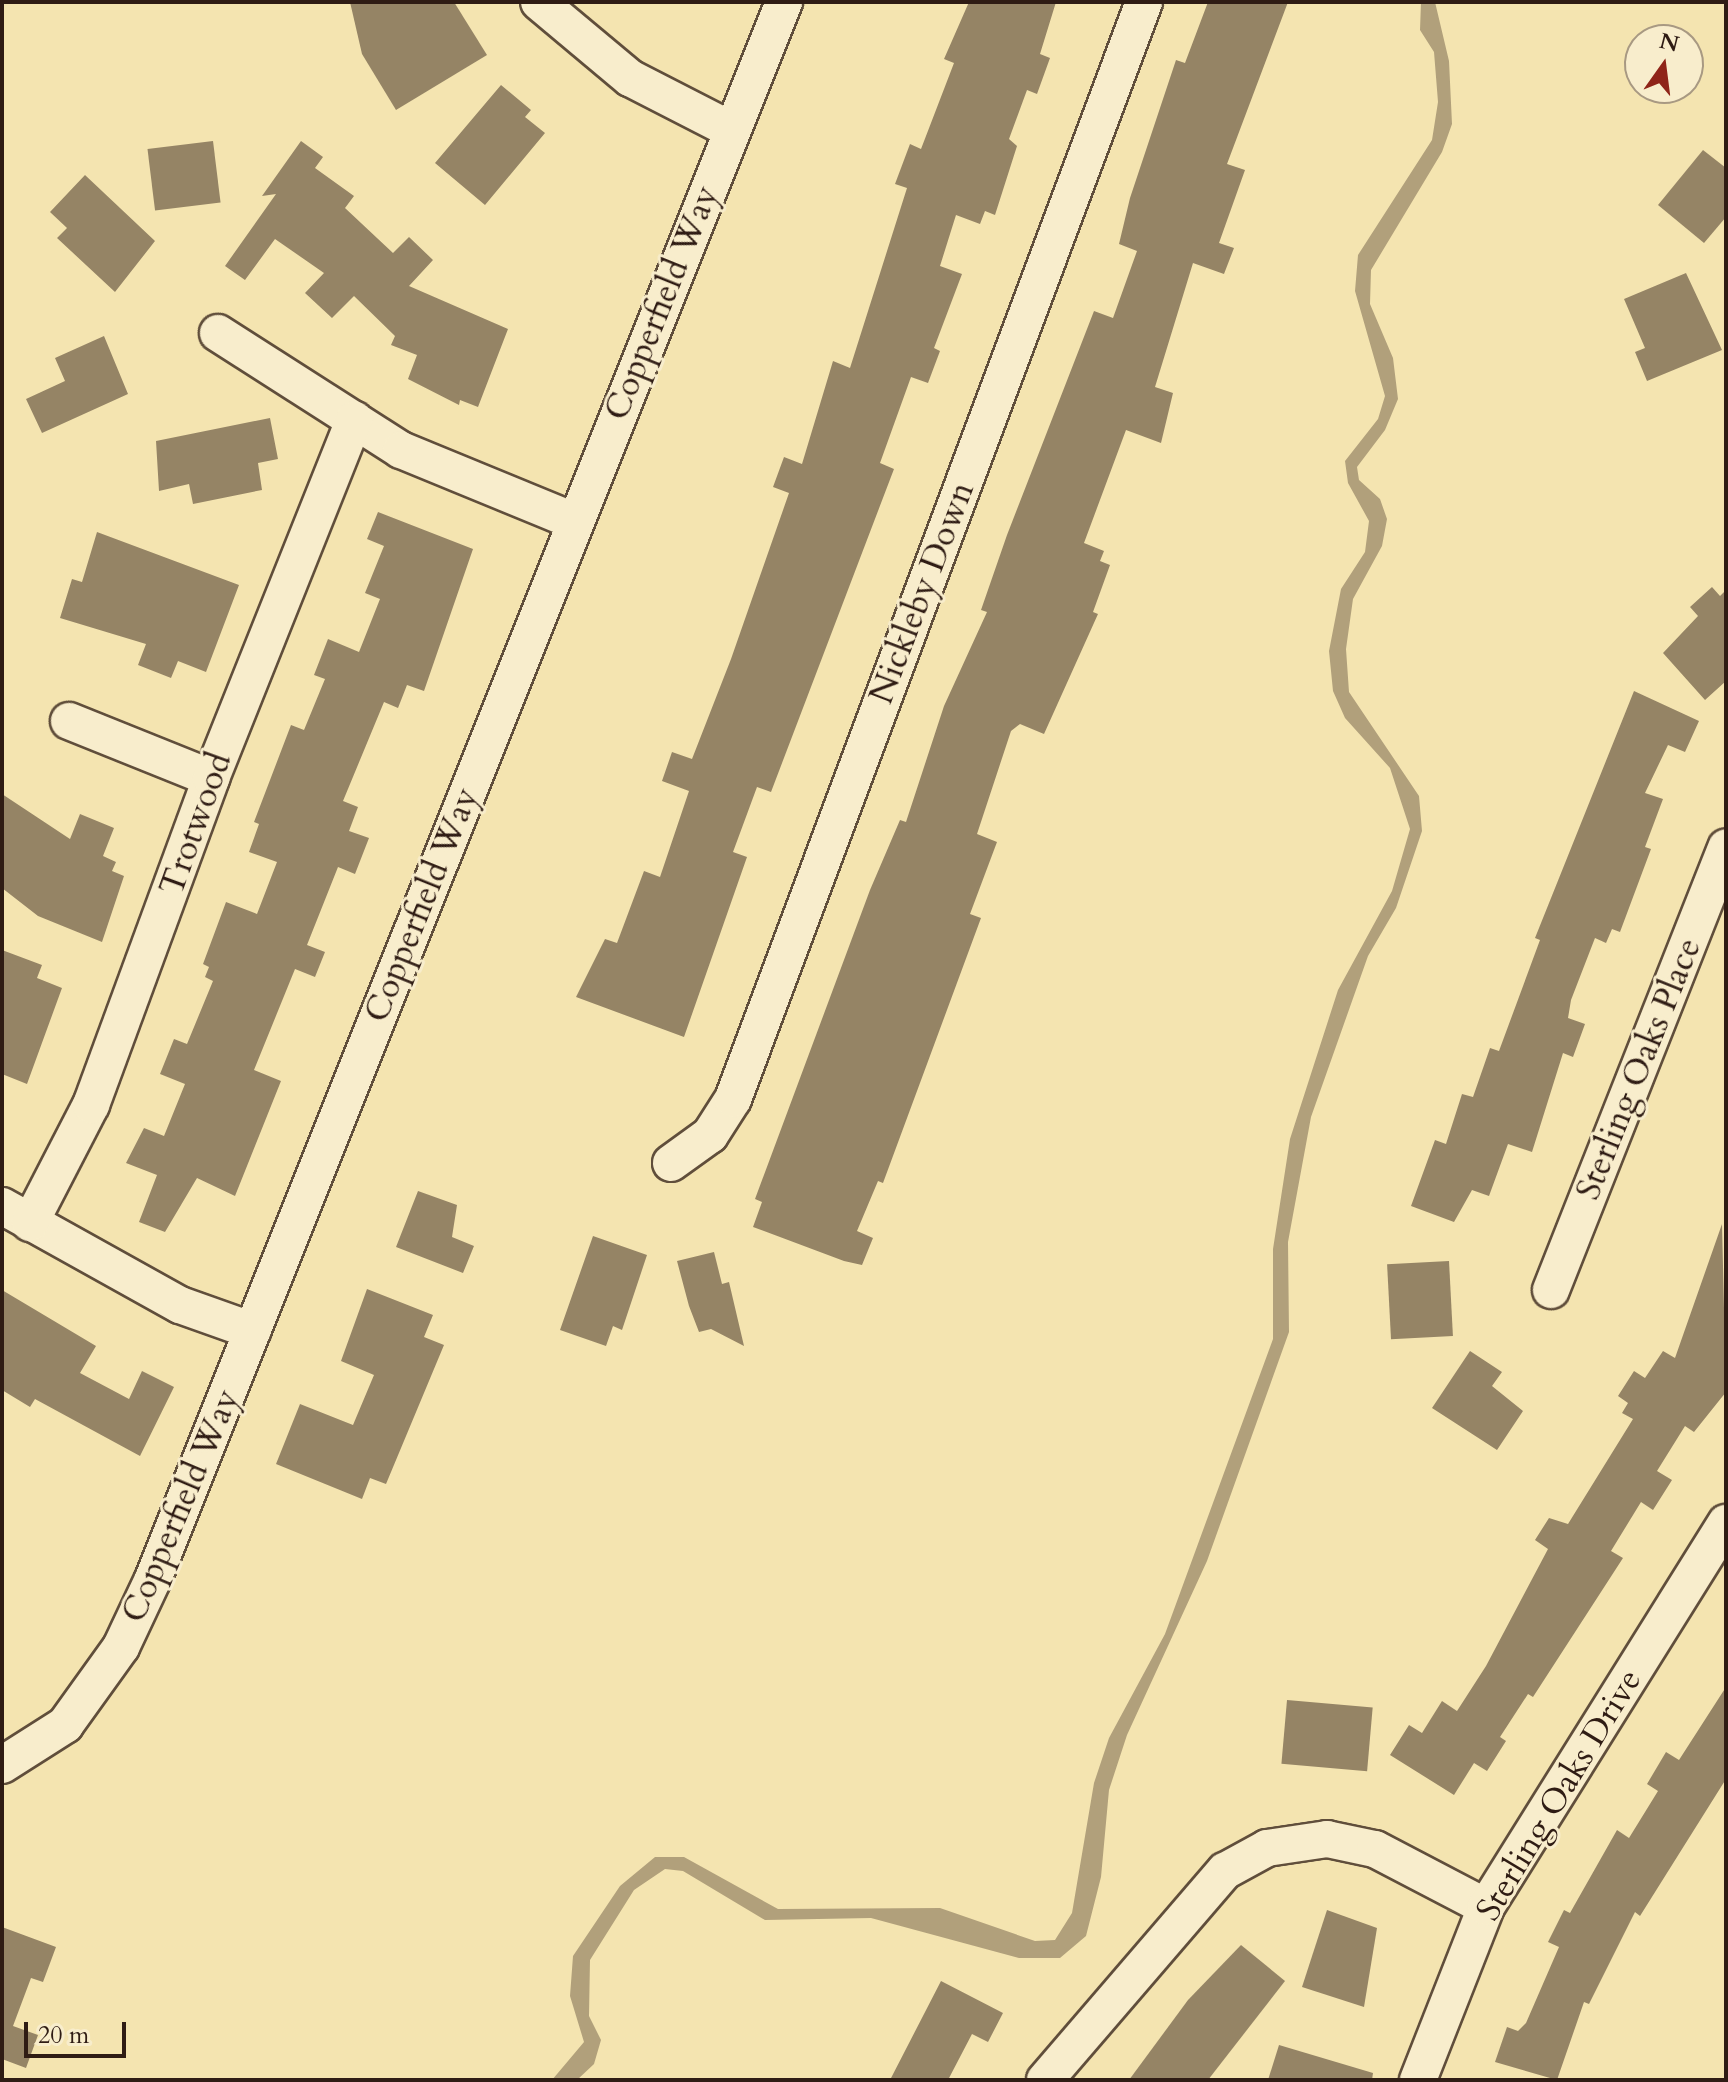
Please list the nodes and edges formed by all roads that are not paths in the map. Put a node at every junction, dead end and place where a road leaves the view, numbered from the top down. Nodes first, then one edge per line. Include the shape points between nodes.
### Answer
1 (539, 2) edge
2 (784, 2) edge
3 (1144, 2) edge
4 (731, 130) junction
5 (218, 333) dead end
6 (354, 420) junction
7 (574, 521) junction
8 (69, 721) dead end
9 (211, 778) junction
10 (1726, 847) edge
11 (671, 1163) dead end
12 (16, 1214) edge
13 (1551, 1290) dead end
14 (253, 1331) junction
15 (1726, 1523) edge
16 (2, 1765) edge
17 (1486, 1907) junction
18 (1045, 2080) edge
19 (1418, 2080) edge

1 - 4 street via 630,78
2 - 4 street, Copperfield Way
3 - 11 street, Nickleby Down via 733,1099 710,1135
4 - 7 street, Copperfield Way
5 - 6 street
6 - 7 street via 432,466
6 - 9 street, Trotwood
7 - 14 street, Copperfield Way
8 - 9 street
9 - 12 street, Trotwood via 91,1105
10 - 13 street, Sterling Oaks Place
12 - 14 street via 180,1305
14 - 16 street, Copperfield Way via 121,1647 65,1725
15 - 17 street, Sterling Oaks Drive
17 - 18 street via 1375,1849 1327,1839 1267,1848 1216,1880
17 - 19 street, Sterling Oaks Drive

